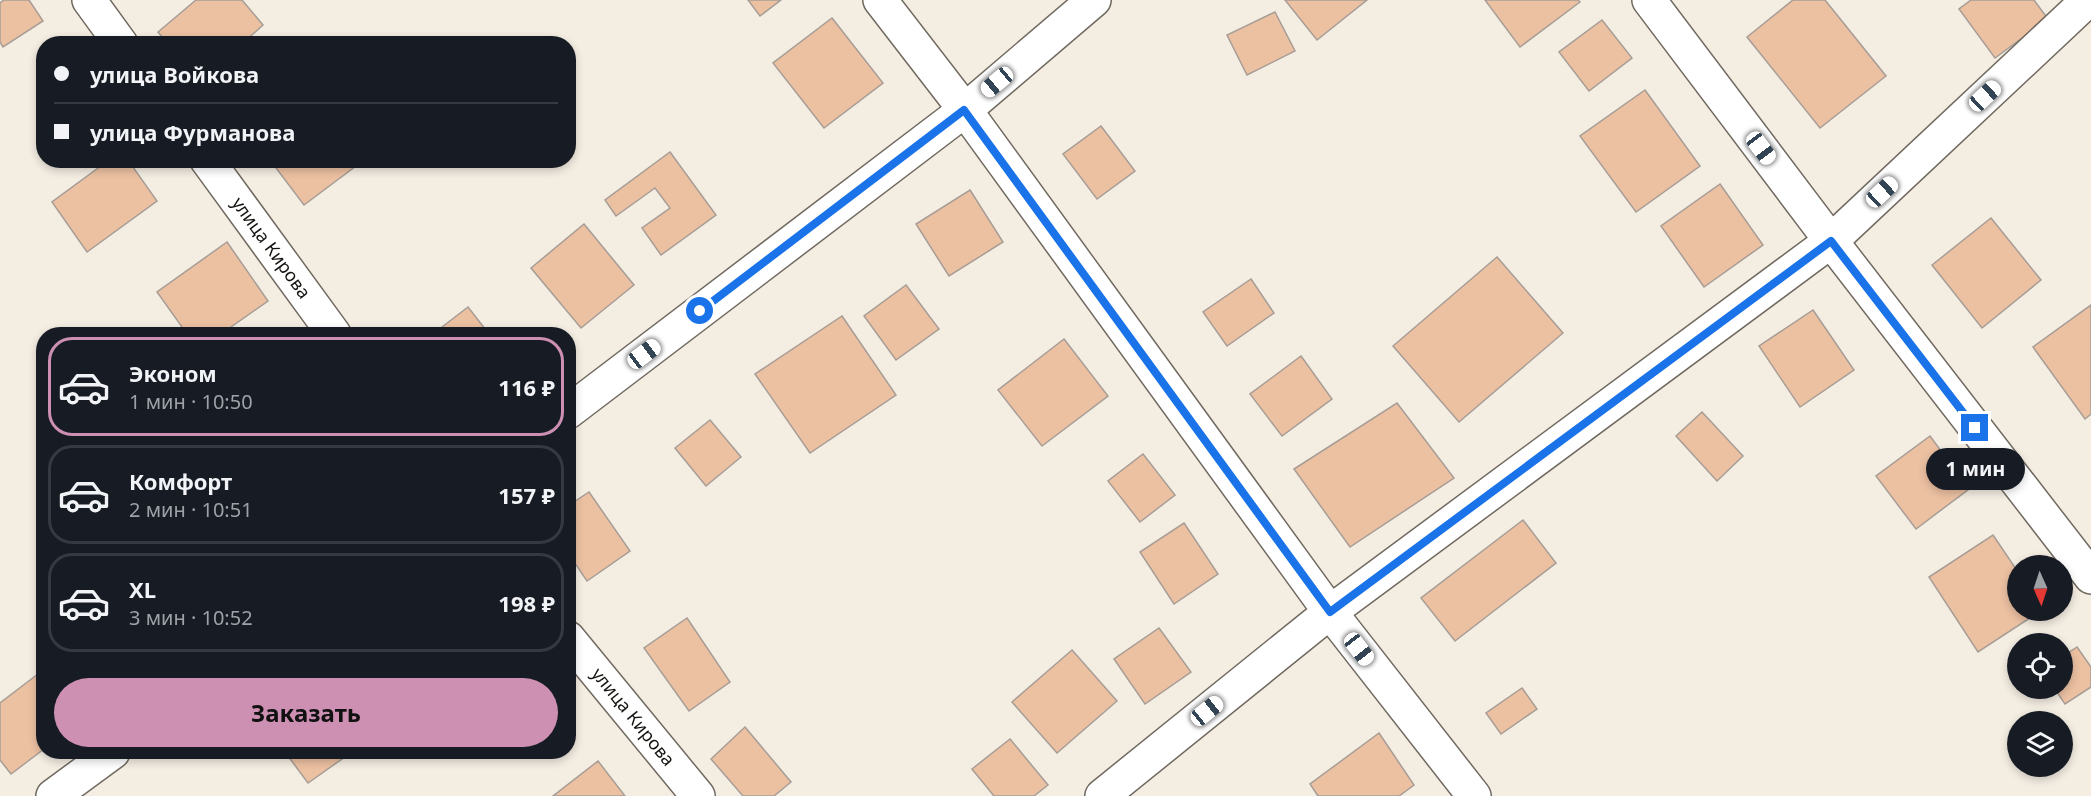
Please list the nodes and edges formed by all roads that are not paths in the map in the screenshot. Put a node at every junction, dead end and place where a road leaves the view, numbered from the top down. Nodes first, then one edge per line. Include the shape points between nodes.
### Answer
1 (89, 0) edge
2 (880, 0) edge
3 (1094, 0) edge
4 (1649, 0) edge
5 (2088, 0) edge
6 (115, 36) edge
7 (964, 110) junction
8 (213, 168) edge
9 (1831, 241) junction
10 (329, 327) edge
11 (576, 406) edge
12 (2091, 577) edge
13 (1330, 612) junction
14 (576, 648) edge
15 (103, 759) edge
16 (53, 796) edge
17 (698, 796) edge
18 (1102, 796) edge
19 (1474, 796) edge

1 - 6 street
2 - 7 street
3 - 7 street
4 - 9 street
5 - 9 street
7 - 11 street
7 - 13 street
8 - 10 street, улица Кирова
9 - 12 street
9 - 13 street
13 - 18 street
13 - 19 street
14 - 17 street, улица Кирова
15 - 16 street

